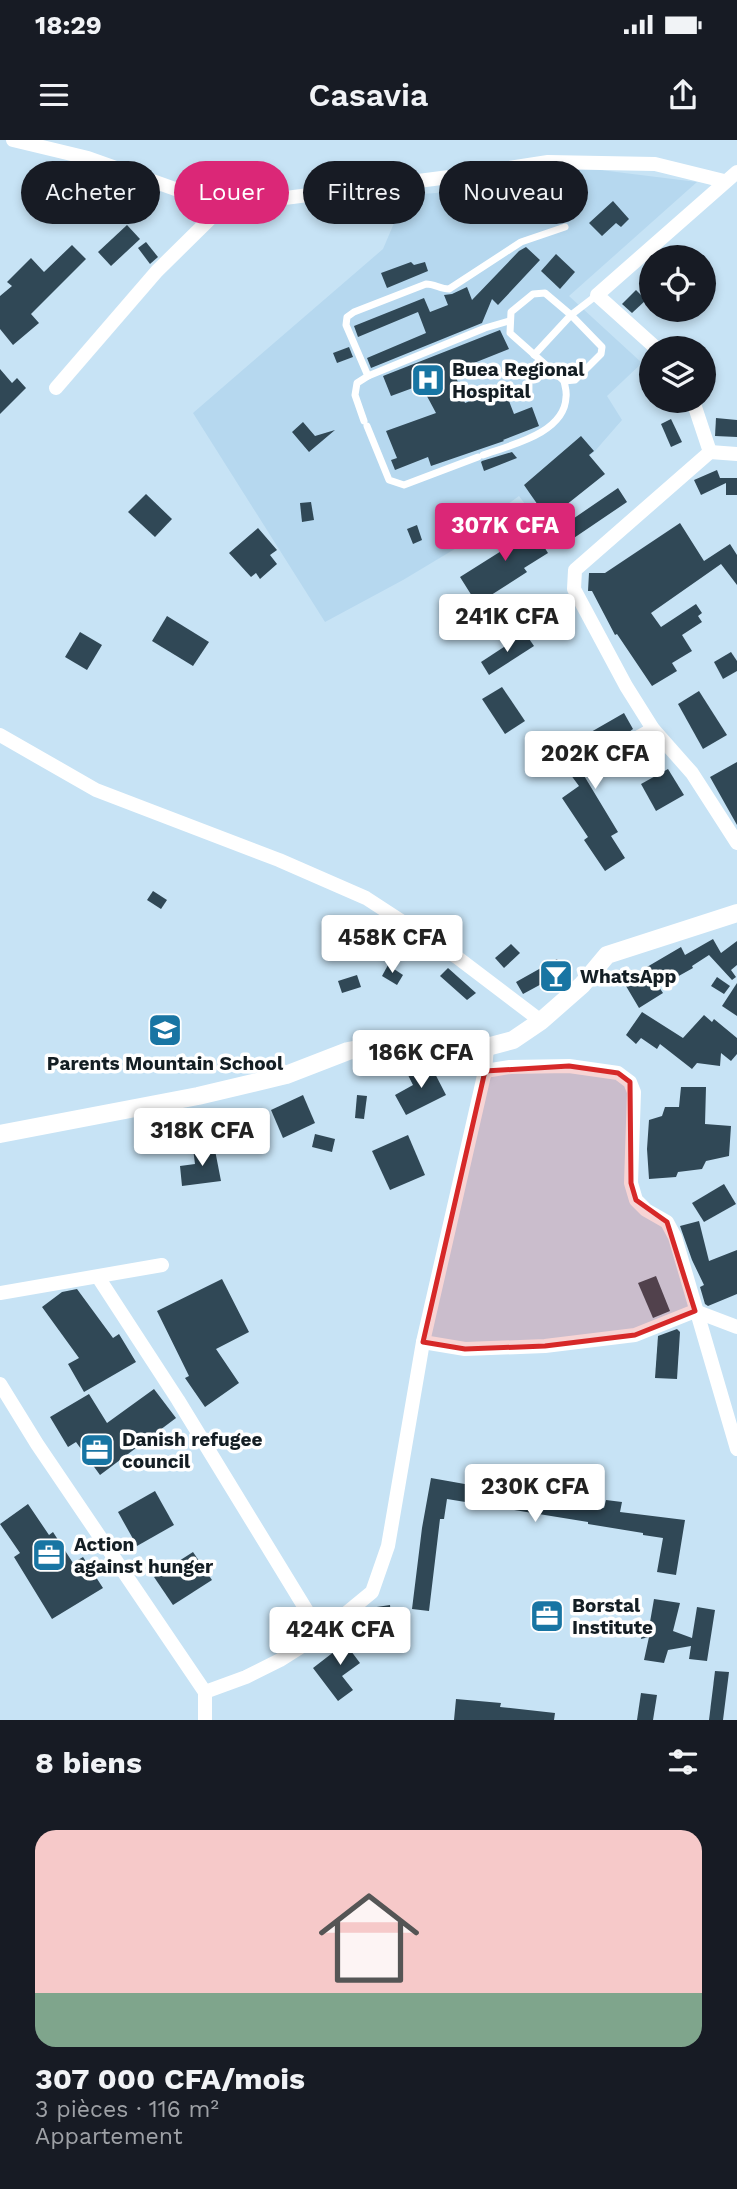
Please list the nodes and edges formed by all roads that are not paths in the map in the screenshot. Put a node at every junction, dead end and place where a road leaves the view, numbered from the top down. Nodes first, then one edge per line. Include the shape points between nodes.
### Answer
1 (13, 140) edge
2 (737, 172) edge
3 (724, 181) junction
4 (174, 189) edge
5 (289, 198) edge
6 (205, 224) edge
7 (565, 227) dead end
8 (597, 295) junction
9 (571, 315) junction
10 (509, 321) junction
11 (643, 336) edge
12 (534, 355) junction
13 (368, 376) junction
14 (564, 381) junction
15 (56, 388) dead end
16 (697, 413) edge
17 (710, 452) junction
18 (737, 454) edge
19 (653, 729) junction
20 (0, 734) edge
21 (593, 771) dead end
22 (737, 842) edge
23 (737, 913) edge
24 (541, 1021) junction
25 (487, 1047) junction
26 (485, 1071) junction
27 (0, 1134) edge
28 (162, 1265) dead end
29 (98, 1277) junction
30 (0, 1293) edge
31 (695, 1311) junction
32 (737, 1327) edge
33 (423, 1342) junction
34 (0, 1384) edge
35 (737, 1449) edge
36 (321, 1634) junction
37 (205, 1692) junction
38 (205, 1720) edge

1 - 4 street via 88,158
2 - 3 street
3 - 5 street via 654,164 548,162
3 - 8 street
6 - 15 street via 157,271
7 - 13 lane via 521,242 449,289 426,284 347,317 346,325
8 - 9 lane
8 - 11 street
9 - 10 lane via 545,293 533,294 511,312
9 - 12 lane
9 - 14 lane via 602,347 601,354 575,380
10 - 12 lane via 510,333
10 - 13 lane
12 - 14 lane
13 - 14 lane via 358,383 355,395 388,480 404,485 541,434 562,415
16 - 17 street
17 - 18 street
17 - 19 street via 575,570 574,589
19 - 21 street
19 - 22 street via 692,773
20 - 24 street via 96,790 366,898 458,958
23 - 24 street via 607,955 582,985
24 - 25 street via 513,1040
25 - 26 street
25 - 27 street via 395,1042 348,1051 286,1075 198,1096
26 - 31 street via 569,1066 618,1073 630,1082 634,1092 631,1183 636,1200 667,1222 675,1237
26 - 33 street
28 - 29 street
29 - 30 street
29 - 36 street
31 - 32 street
31 - 33 street via 635,1335 558,1344 465,1349
31 - 35 street
33 - 36 street via 388,1546 372,1592
34 - 37 street
36 - 37 street via 280,1660
37 - 38 street

